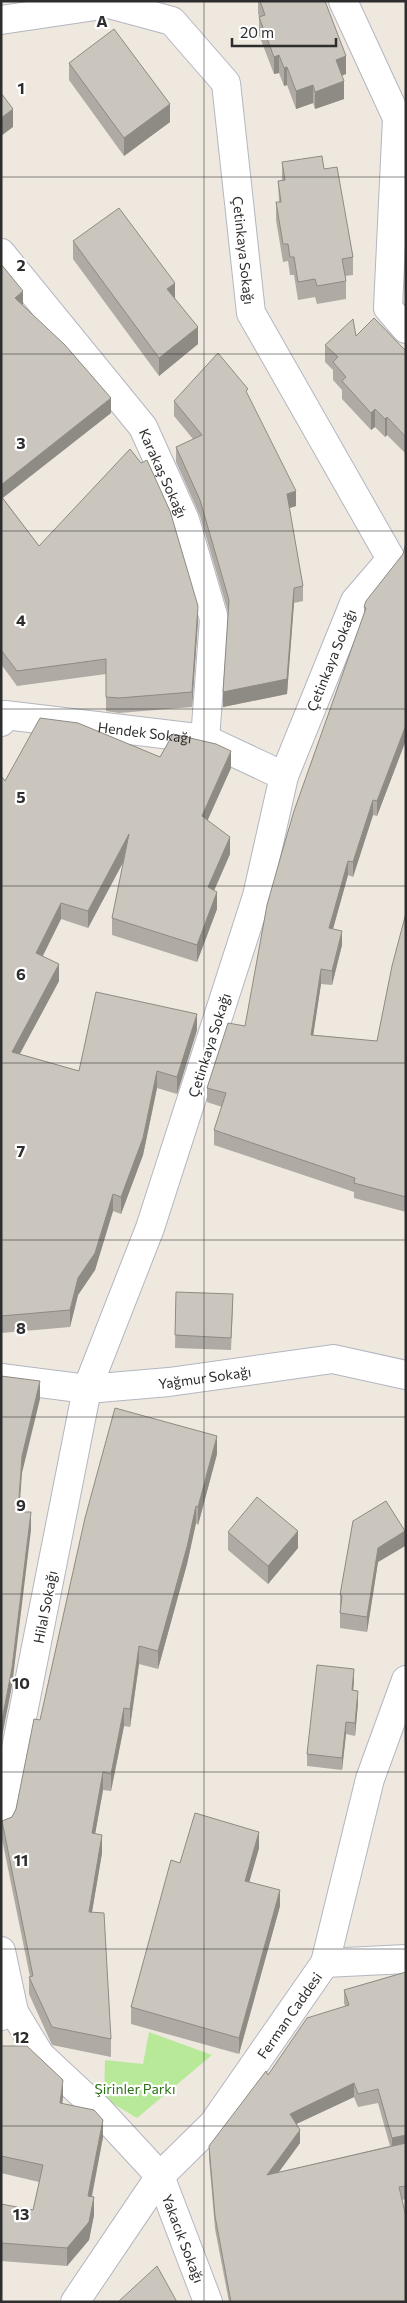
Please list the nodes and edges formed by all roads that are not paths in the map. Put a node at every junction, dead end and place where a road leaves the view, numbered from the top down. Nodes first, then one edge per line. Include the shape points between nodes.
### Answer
1 (24, 1) edge
2 (343, 1) edge
3 (1, 18) edge
4 (1, 253) edge
5 (406, 328) edge
6 (3, 716) edge
7 (205, 739) junction
8 (284, 776) junction
9 (406, 1375) edge
10 (1, 1378) edge
11 (87, 1389) junction
12 (406, 1680) edge
13 (1, 1824) edge
14 (1, 1951) edge
15 (406, 1959) edge
16 (325, 1963) junction
17 (8, 2014) edge
18 (160, 2176) junction
19 (79, 2300) edge
20 (208, 2302) edge

1 - 3 street
2 - 5 street via 397,118 388,308
3 - 8 street, Çetinkaya Sokağı via 109,4 172,21 226,83 251,313 392,559 355,601
4 - 7 street, Karakaş Sokağı via 143,427 185,520 214,619
6 - 7 street, Hendek Sokağı
7 - 8 street, Hendek Sokağı
8 - 11 street, Çetinkaya Sokağı via 257,896 150,1228
9 - 11 street, Yağmur Sokağı via 333,1359 169,1382
10 - 11 street, Yağmur Sokağı
11 - 13 street, Hilal Sokağı
12 - 16 street, Ferman Caddesi via 370,1779
14 - 17 street
15 - 16 street
16 - 18 street, Ferman Caddesi via 212,2124
17 - 18 street via 40,2055 99,2110
18 - 19 street, Ferman Caddesi
18 - 20 street, Yakacık Sokağı

